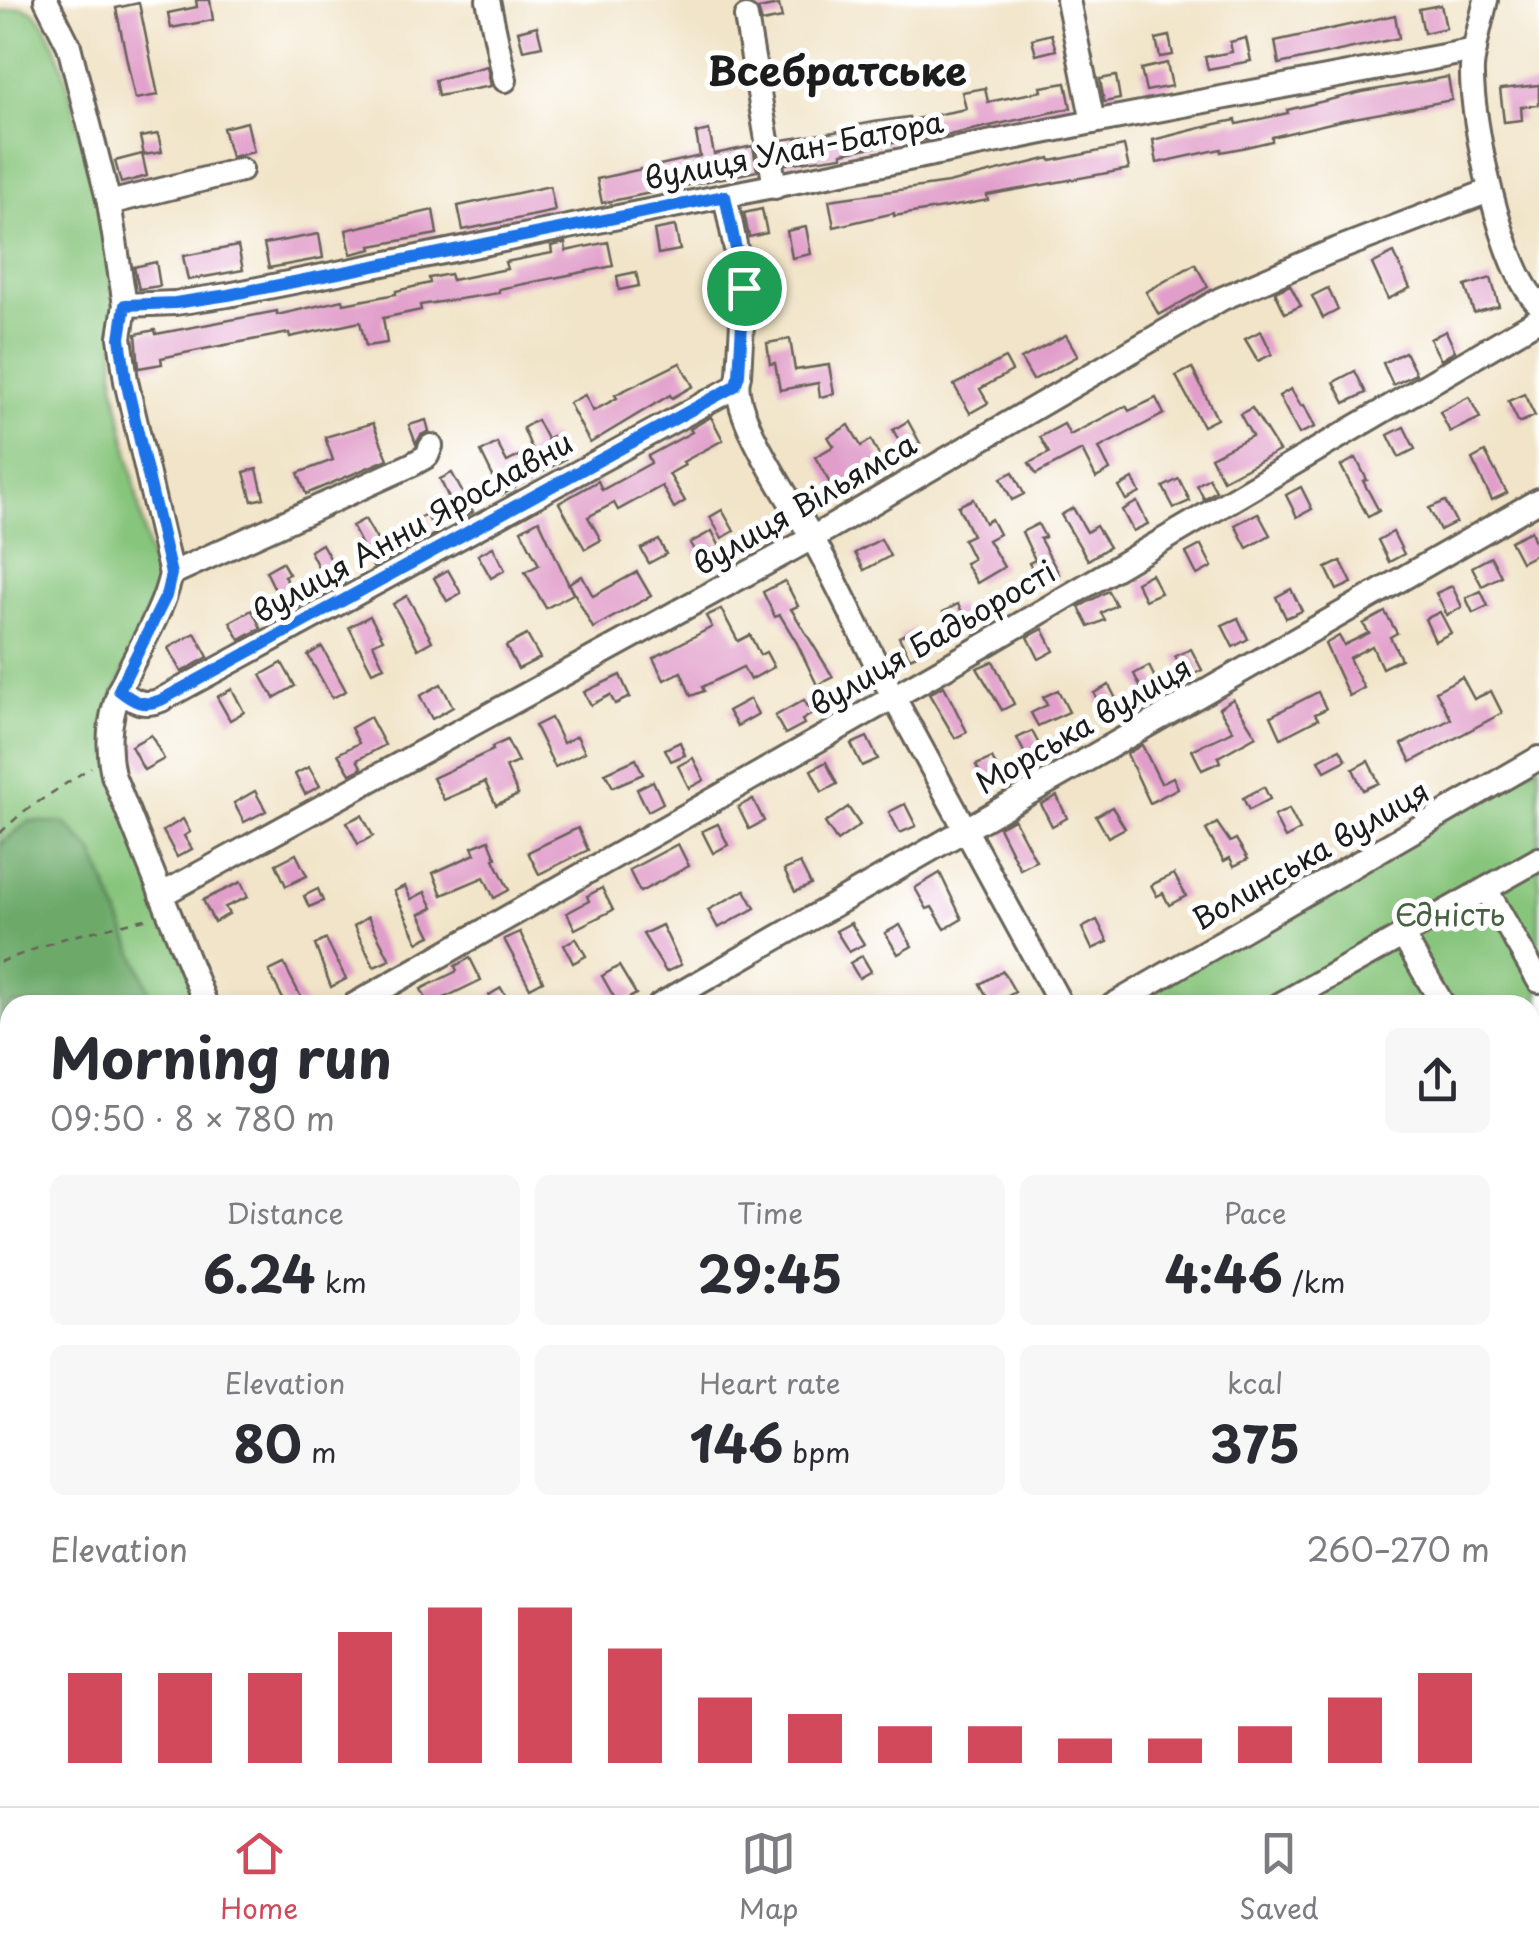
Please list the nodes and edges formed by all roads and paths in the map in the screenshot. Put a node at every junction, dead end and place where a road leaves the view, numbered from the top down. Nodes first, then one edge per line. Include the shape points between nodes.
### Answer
1 (46, 0) edge
2 (488, 0) edge
3 (1068, 0) edge
4 (1486, 0) edge
5 (746, 17) dead end
6 (1474, 50) junction
7 (505, 80) dead end
8 (1093, 122) junction
9 (241, 170) dead end
10 (774, 187) junction
11 (1489, 191) junction
12 (725, 196) junction
13 (108, 203) junction
14 (1539, 304) edge
15 (125, 305) junction
16 (1539, 320) edge
17 (735, 386) junction
18 (431, 446) dead end
19 (1539, 500) edge
20 (812, 538) junction
21 (171, 574) junction
22 (119, 690) junction
23 (893, 696) junction
24 (109, 755) junction
25 (1539, 758) edge
26 (966, 828) junction
27 (0, 833) edge
28 (1539, 858) edge
29 (1486, 889) junction
30 (161, 896) junction
31 (1402, 934) junction
32 (0, 962) edge
33 (1539, 982) edge
34 (202, 995) edge
35 (371, 995) edge
36 (677, 995) edge
37 (1056, 995) edge
38 (1130, 995) edge
39 (1296, 995) edge
40 (1437, 995) edge

1 - 13 street via 69,46
2 - 7 street
3 - 8 street
4 - 6 street
5 - 10 street
6 - 8 street, вулиця Улан-Батора
6 - 11 street
8 - 10 street, вулиця Улан-Батора
9 - 13 street
10 - 12 street, вулиця Улан-Батора
11 - 14 street via 1518,273
11 - 20 street, вулиця Вільямса via 1221,299
12 - 15 street, вулиця Улан-Батора via 228,295
12 - 17 street via 744,288
13 - 15 street
15 - 21 street via 120,338 126,381
16 - 23 street, вулиця Бадьорості
17 - 20 street via 778,484
17 - 22 street, вулиця Анни Ярославни via 161,700 138,703
18 - 21 street via 423,460
19 - 26 street, Морська вулиця
20 - 23 street
20 - 30 street, вулиця Вільямса
21 - 22 street
22 - 24 street
23 - 26 street
23 - 35 street, вулиця Бадьорості
24 - 27 path
24 - 30 street
25 - 38 street, Волинська вулиця
26 - 36 street, Морська вулиця
26 - 37 street
28 - 29 street
29 - 31 street
29 - 33 street
30 - 32 path via 145,919
30 - 34 street
31 - 39 street
31 - 40 street

